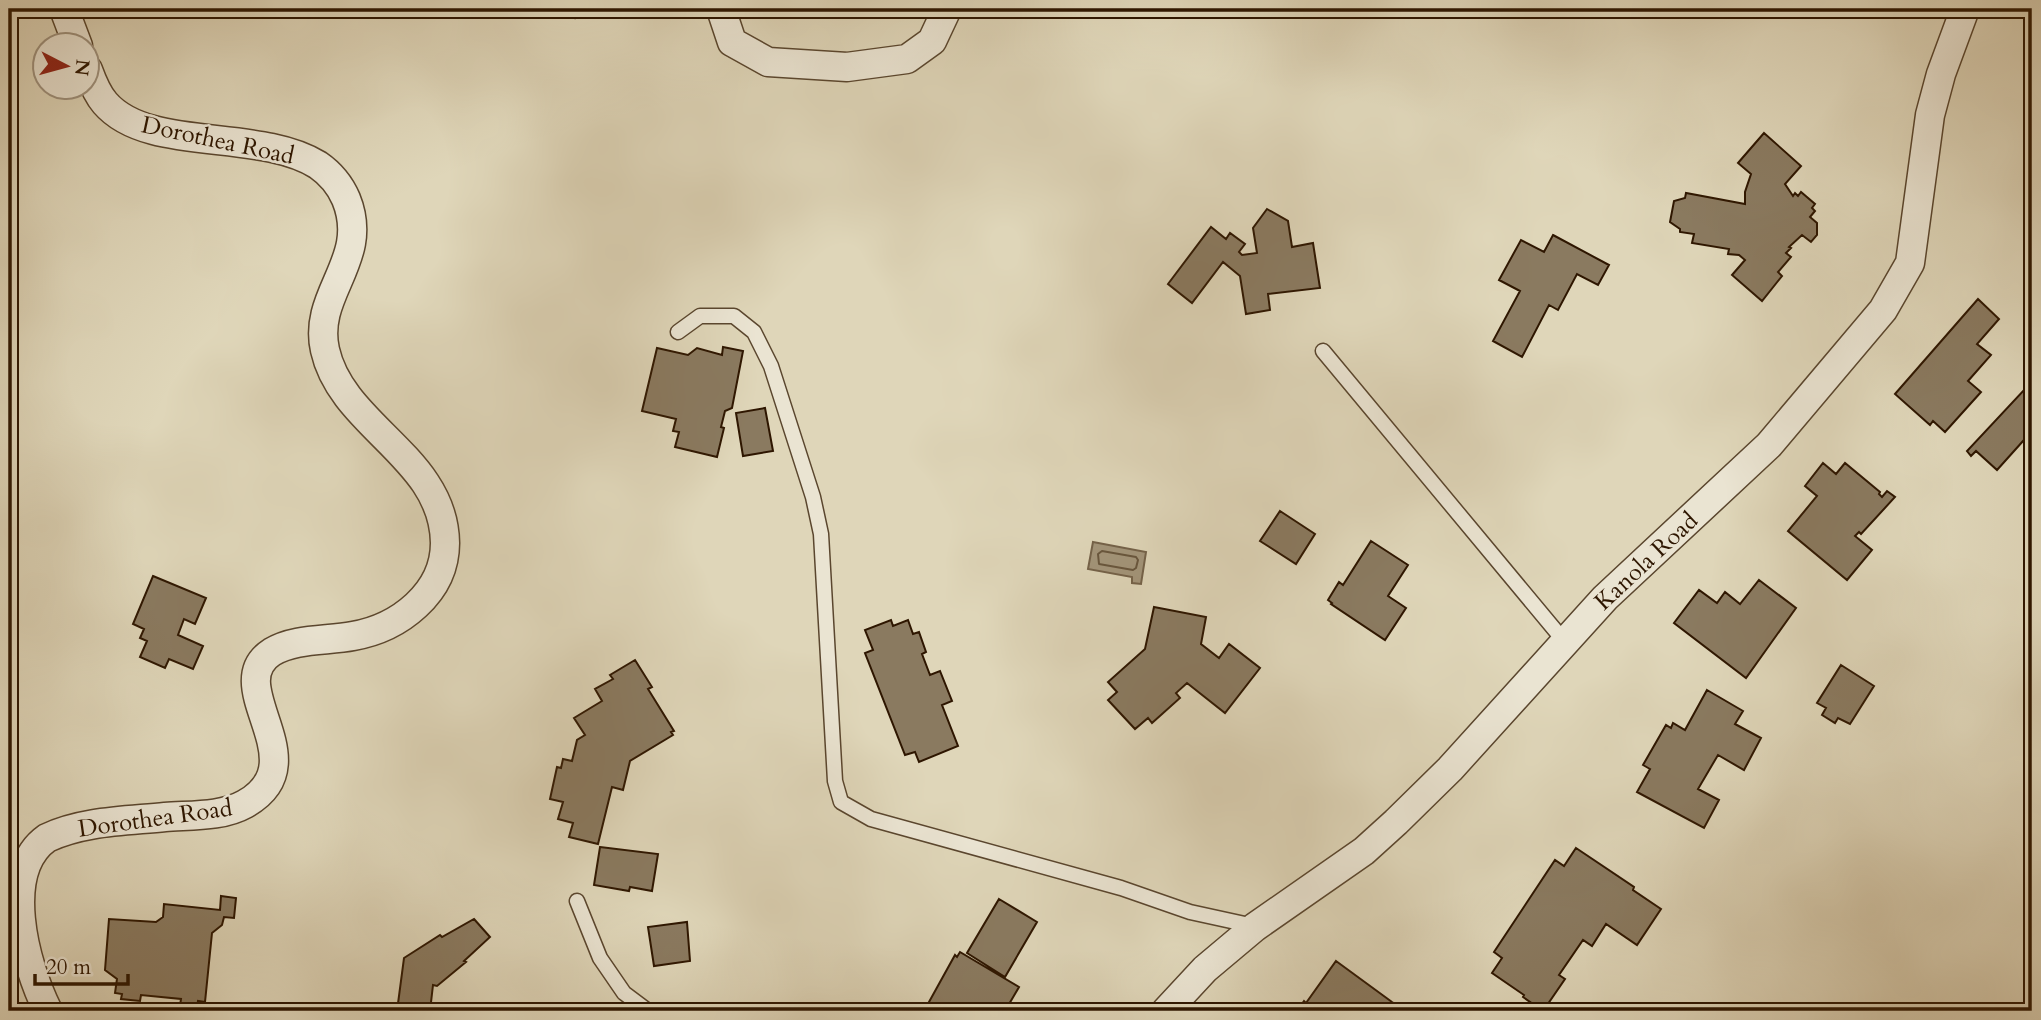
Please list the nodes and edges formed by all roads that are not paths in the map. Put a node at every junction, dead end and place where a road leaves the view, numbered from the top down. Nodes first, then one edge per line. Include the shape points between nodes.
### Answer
1 (64, 9) edge
2 (721, 9) edge
3 (947, 9) edge
4 (1965, 9) edge
5 (73, 32) edge
6 (102, 97) edge
7 (678, 332) dead end
8 (1323, 351) dead end
9 (1565, 642) junction
10 (577, 901) dead end
11 (1255, 927) junction
12 (48, 1011) edge
13 (648, 1011) edge
14 (1166, 1011) edge

1 - 5 street
2 - 3 street via 732,42 768,62 847,67 907,59 932,41
4 - 9 street, Kanola Road via 1930,115 1910,263 1883,310 1769,444 1638,565
6 - 12 street, Dorothea Road via 132,123 279,149 301,156 333,177 352,213 354,236 323,318 326,355 344,393 424,479 436,503 445,543 435,584 400,619 357,636 288,645 260,663 255,677 275,760 274,773 257,796 220,813 96,824 35,844 13,877 9,900 14,931
7 - 11 lane via 700,316 734,316 754,332 771,366 821,534 835,781 841,802 871,819
8 - 9 lane
9 - 11 street, Kanola Road via 1396,822 1364,851
10 - 13 lane via 600,958 624,993
11 - 14 street, Kanola Road via 1205,969

